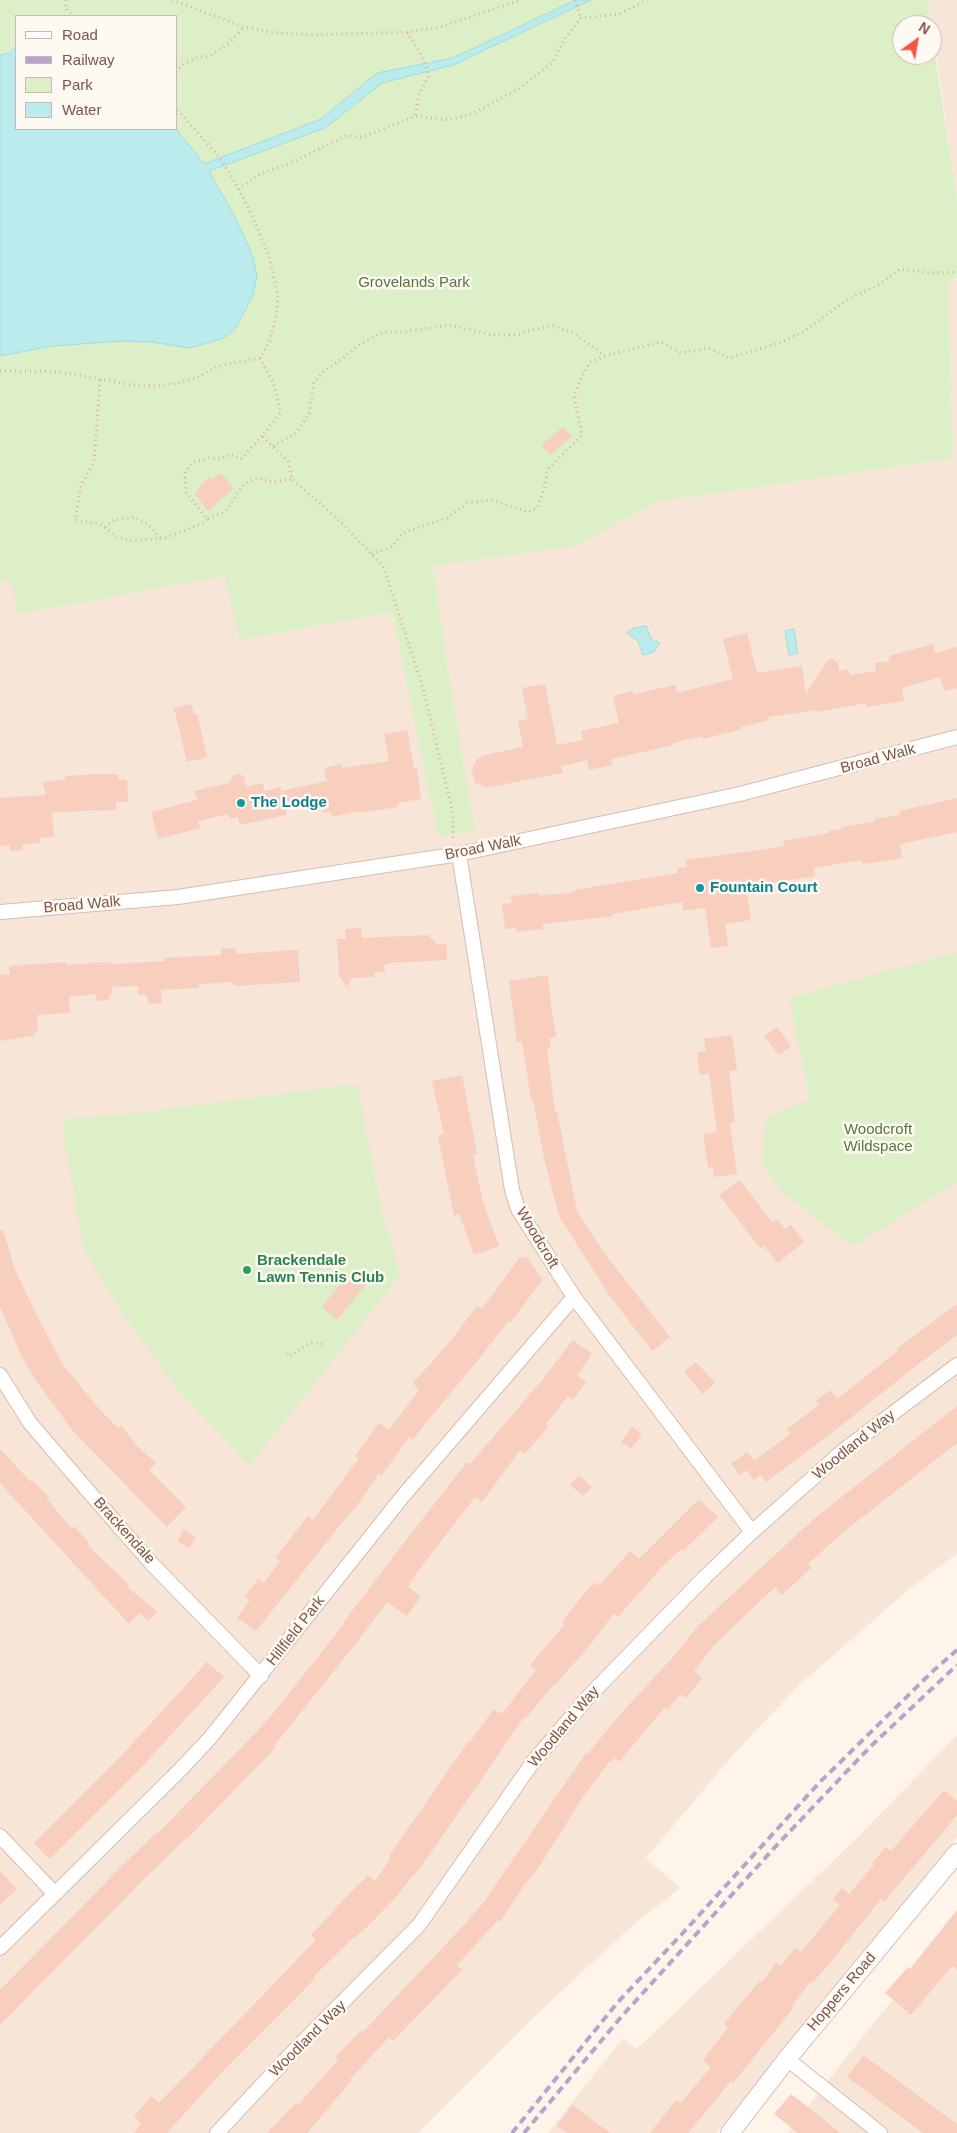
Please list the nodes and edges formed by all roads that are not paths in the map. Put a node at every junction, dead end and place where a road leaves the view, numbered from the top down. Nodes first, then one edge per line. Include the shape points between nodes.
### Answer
1 (957, 737) edge
2 (456, 854) junction
3 (0, 912) edge
4 (574, 1297) junction
5 (957, 1365) edge
6 (0, 1375) edge
7 (752, 1532) junction
8 (261, 1676) junction
9 (0, 1836) edge
10 (957, 1853) edge
11 (55, 1894) junction
12 (0, 1948) edge
13 (787, 2058) junction
14 (217, 2133) edge
15 (730, 2133) edge
16 (880, 2133) edge

1 - 2 street, Broad Walk via 740,794
2 - 3 street, Broad Walk via 178,897
2 - 4 street, Woodcroft via 512,1190 518,1209
4 - 7 street, Woodcroft
4 - 8 street, Hillfield Park via 403,1496
5 - 7 street, Woodland Way via 844,1450
6 - 8 street, Brackendale via 30,1423 95,1499
7 - 14 street, Woodland Way via 589,1696 533,1762 419,1925
8 - 11 street, Hillfield Park via 180,1770
9 - 11 street
10 - 13 street, Hoppers Road
11 - 12 street, Hillfield Park
13 - 15 street, Hoppers Road
13 - 16 street

